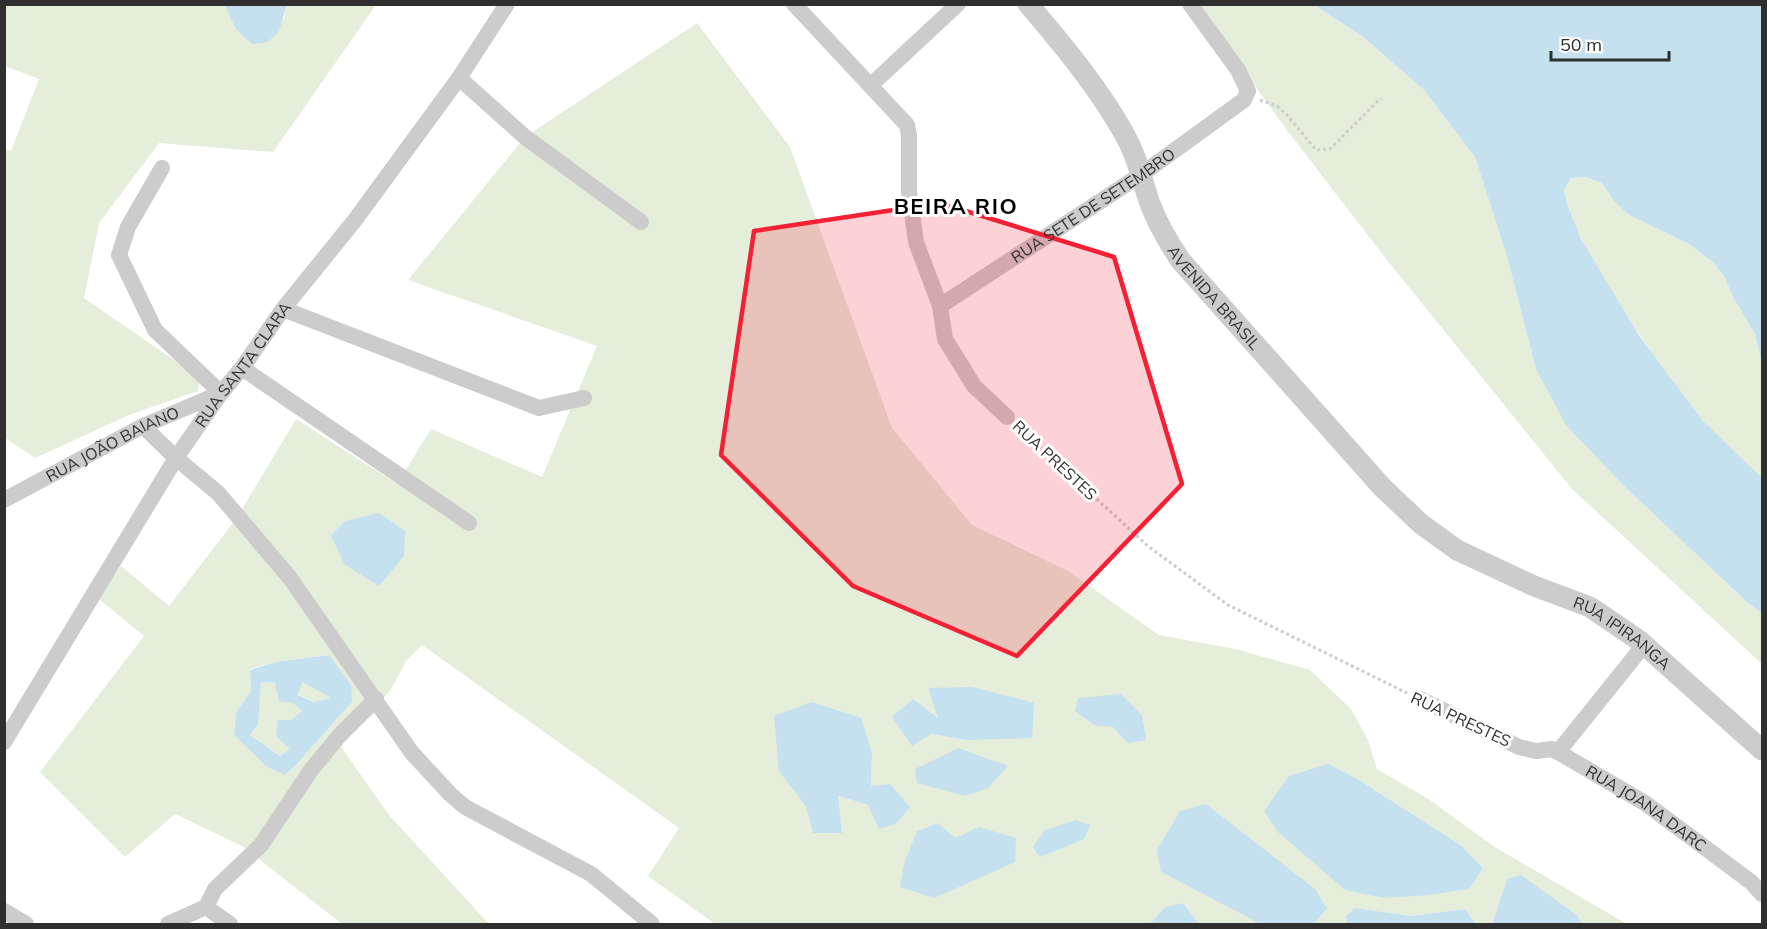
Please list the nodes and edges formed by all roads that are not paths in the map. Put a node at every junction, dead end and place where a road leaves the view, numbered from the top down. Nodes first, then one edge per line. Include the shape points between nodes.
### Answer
1 (507, 4) edge
2 (794, 4) edge
3 (958, 4) edge
4 (1028, 4) edge
5 (1190, 4) edge
6 (459, 78) junction
7 (871, 85) junction
8 (162, 168) dead end
9 (1142, 174) junction
10 (641, 222) dead end
11 (940, 306) junction
12 (284, 309) junction
13 (242, 368) junction
14 (221, 393) junction
15 (584, 398) dead end
16 (1007, 417) road end
17 (143, 426) junction
18 (176, 458) junction
19 (4, 500) edge
20 (469, 523) dead end
21 (1457, 550) joint
22 (1644, 645) junction
23 (376, 699) junction
24 (1420, 699) road end
25 (4, 742) edge
26 (1519, 747) joint
27 (1762, 750) edge
28 (1558, 752) junction
29 (1762, 894) edge
30 (206, 907) junction
31 (4, 911) edge
32 (26, 924) edge
33 (168, 924) edge
34 (230, 924) edge
35 (652, 924) edge

1 - 6 street, RUA SANTA CLARA
2 - 7 street, RUA PRESTES
3 - 7 street
4 - 9 street, AVENIDA BRASIL via 1111,110
5 - 9 street, RUA SETE DE SETEMBRO via 1238,70 1248,91 1244,100
6 - 10 street via 525,137
6 - 12 street, RUA SANTA CLARA
7 - 11 street, RUA PRESTES via 907,125 909,192 916,242
8 - 14 street via 128,227 119,255 154,330
9 - 11 street, RUA SETE DE SETEMBRO
9 - 21 street, AVENIDA BRASIL via 1163,234 1181,261 1382,487 1420,524
11 - 16 street, RUA PRESTES via 945,339 951,349 974,386
12 - 13 street, RUA SANTA CLARA
12 - 15 street via 539,408
13 - 14 street, RUA SANTA CLARA
13 - 20 street
14 - 17 street, RUA JOÃO BAIANO
14 - 18 street, RUA SANTA CLARA
17 - 18 street
17 - 19 street, RUA JOÃO BAIANO
18 - 23 street via 218,493 290,578
18 - 25 street, RUA SANTA CLARA
21 - 22 street, RUA IPIRANGA via 1590,607
22 - 27 street, RUA IPIRANGA
22 - 28 street
23 - 30 street via 311,770 261,845 215,889
23 - 35 street via 412,753 465,807 591,874
24 - 26 street, RUA PRESTES
26 - 28 street, RUA JOANA DARC via 1536,751 1552,748
28 - 29 street, RUA JOANA DARC via 1645,803
30 - 33 street
30 - 34 street
31 - 32 street

